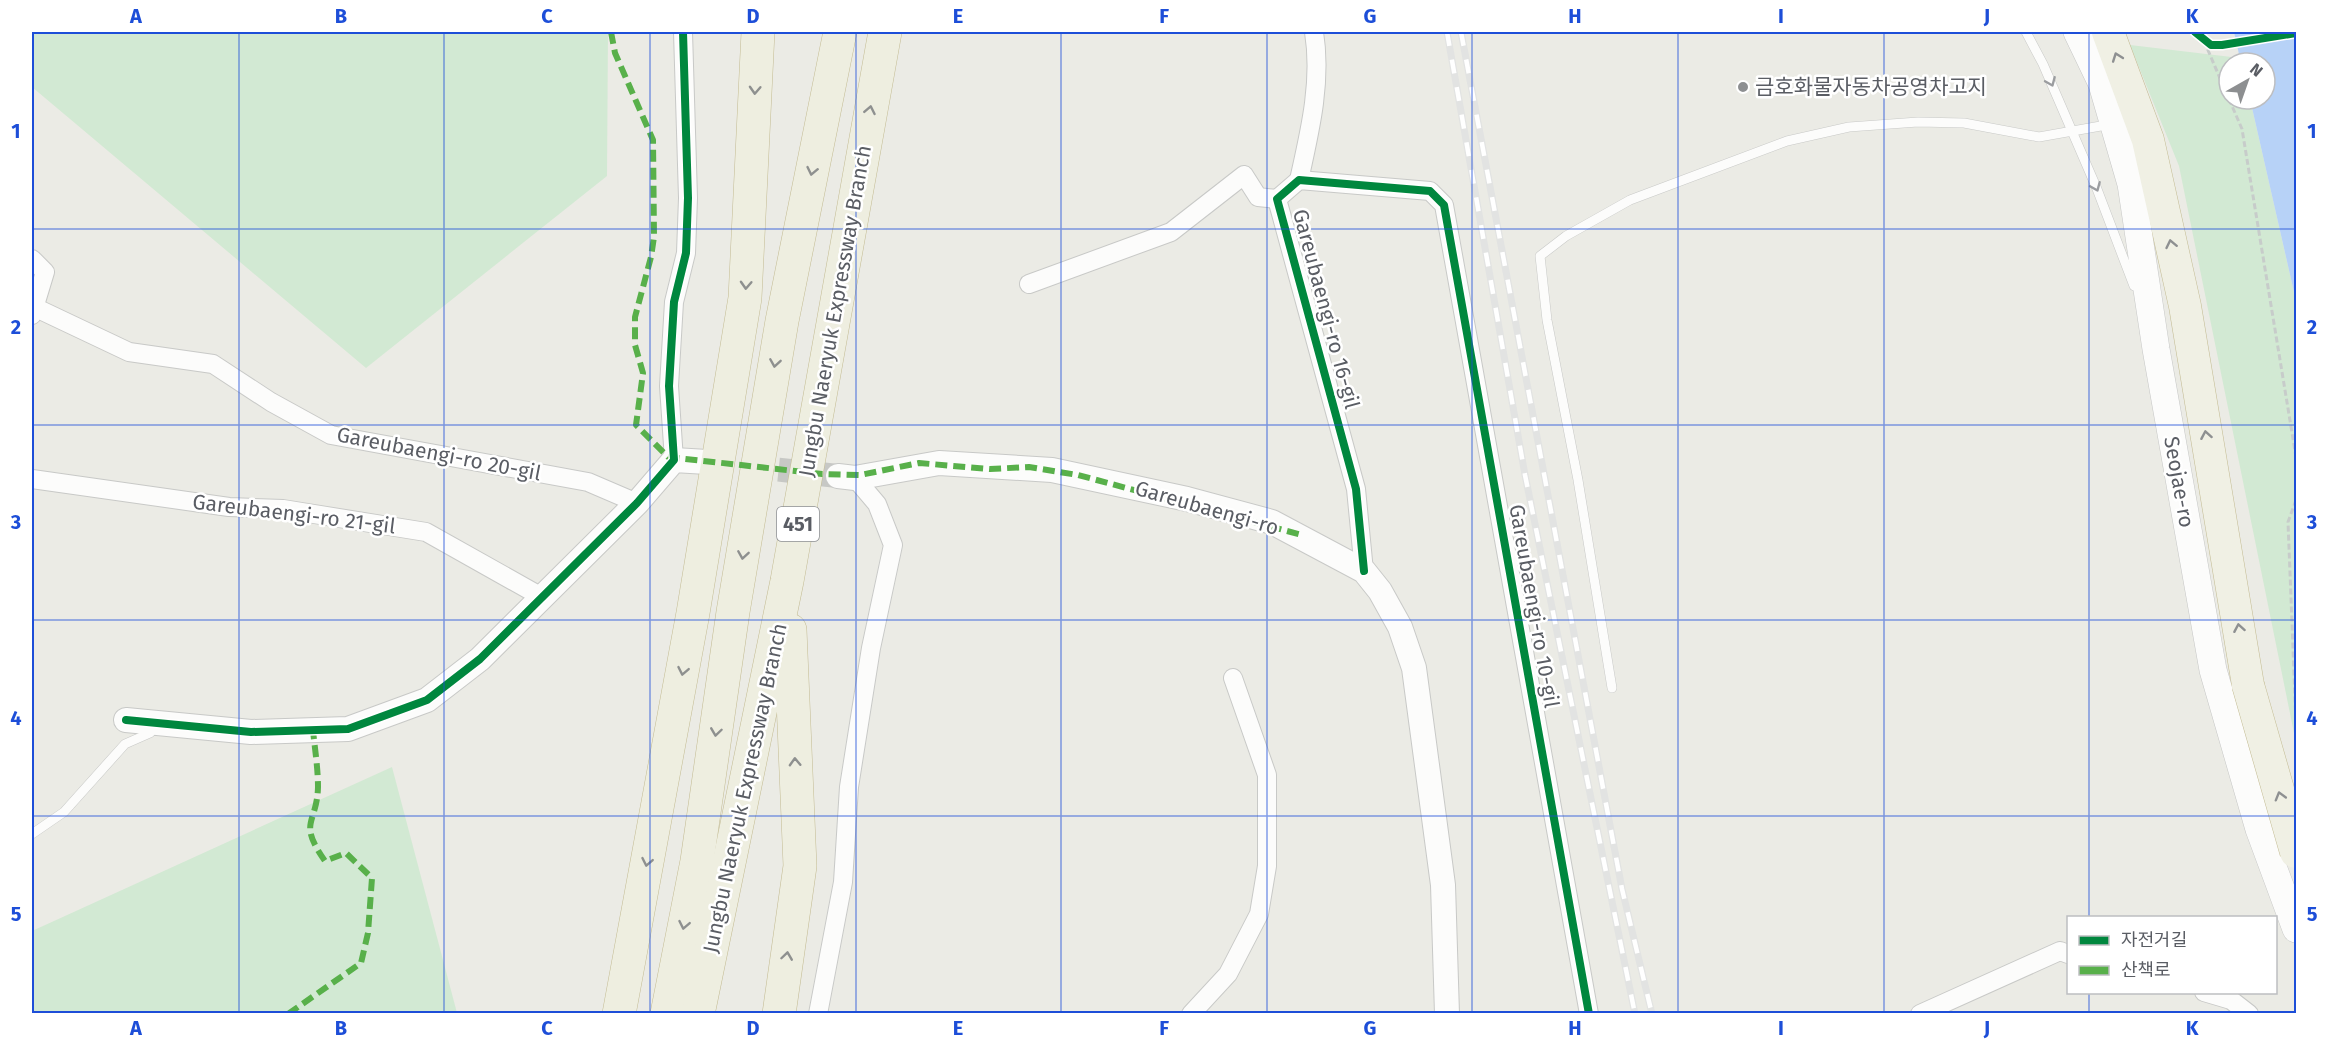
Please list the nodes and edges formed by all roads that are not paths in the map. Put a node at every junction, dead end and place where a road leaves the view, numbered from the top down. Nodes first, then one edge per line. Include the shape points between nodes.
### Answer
1 (683, 32) edge
2 (758, 32) edge
3 (840, 32) edge
4 (885, 32) edge
5 (1314, 32) edge
6 (2026, 32) edge
7 (2077, 32) edge
8 (2108, 32) edge
9 (2114, 124) junction
10 (2072, 133) junction
11 (1299, 180) junction
12 (1277, 199) junction
13 (1444, 205) joint
14 (32, 259) edge
15 (1029, 284) dead end
16 (33, 311) edge
17 (2156, 349) junction
18 (674, 460) junction
19 (707, 462) tunnel mouth
20 (847, 477) joint
21 (32, 479) edge
22 (637, 503) junction
23 (1364, 571) junction
24 (788, 581) junction
25 (540, 596) junction
26 (1233, 678) dead end
27 (1612, 688) dead end
28 (126, 720) dead end
29 (158, 723) junction
30 (32, 834) edge
31 (2296, 852) edge
32 (2296, 929) edge
33 (2067, 954) edge
34 (2208, 994) edge
35 (619, 1014) edge
36 (667, 1014) edge
37 (698, 1014) edge
38 (779, 1014) edge
39 (818, 1014) edge
40 (1191, 1014) edge
41 (1447, 1014) edge
42 (1589, 1014) edge
43 (1920, 1014) edge
44 (2249, 1014) edge

1 - 18 street via 688,198 686,253 674,302 669,386
2 -> 35 highway via 745,298 693,613
3 -> 36 highway, Jungbu Naeryuk Expressway Branch / 451 via 782,321 733,612 697,861
24 -> 4 highway, Jungbu Naeryuk Expressway Branch / 451
5 - 11 street, Gareubaengi-ro 16-gil via 1319,60
6 -> 10 lane
7 - 9 main road, Seojae-ro via 2102,84
31 -> 8 highway, bridge via 2248,685 2185,306 2148,140
9 - 10 lane
9 - 17 main road, Seojae-ro via 2131,184
10 -> 17 lane via 2115,231
10 - 27 lane via 2039,137 1964,123 1918,122 1849,127 1787,141 1630,200 1566,236 1540,256 1547,320
11 - 12 street, Gareubaengi-ro 16-gil
11 - 13 street, Gareubaengi-ro 16-gil via 1430,191
12 - 15 street, Gareubaengi-ro 16-gil via 1258,197 1244,175 1171,232
12 - 23 street, Gareubaengi-ro 16-gil via 1356,489
13 - 42 street, Gareubaengi-ro 10-gil
14 - 16 street, Gareubaengi-ro 20-gil via 45,272
16 - 22 street, Gareubaengi-ro 20-gil via 129,352 213,364 331,435 588,482
17 - 32 main road, Seojae-ro via 2213,670 2259,829
18 - 19 street
18 - 22 street
20 - 23 street, Gareubaengi-ro via 939,463 1052,470 1272,522
20 - 39 street via 877,504 893,545 871,648 849,787 843,882
21 - 25 street, Gareubaengi-ro 21-gil via 229,507 283,509 426,532
22 - 25 street
23 - 41 street, Gareubaengi-ro via 1400,627 1414,668 1443,885
24 - 37 highway, Jungbu Naeryuk Expressway Branch / 451
38 -> 24 highway via 800,866
25 - 29 street via 480,659 427,700 348,729 251,732
26 - 40 street via 1267,775 1267,866 1259,914 1228,974
28 - 29 street
29 - 30 lane via 150,733 125,744 64,812
33 - 43 street via 2060,951
34 - 44 street via 2231,1000

